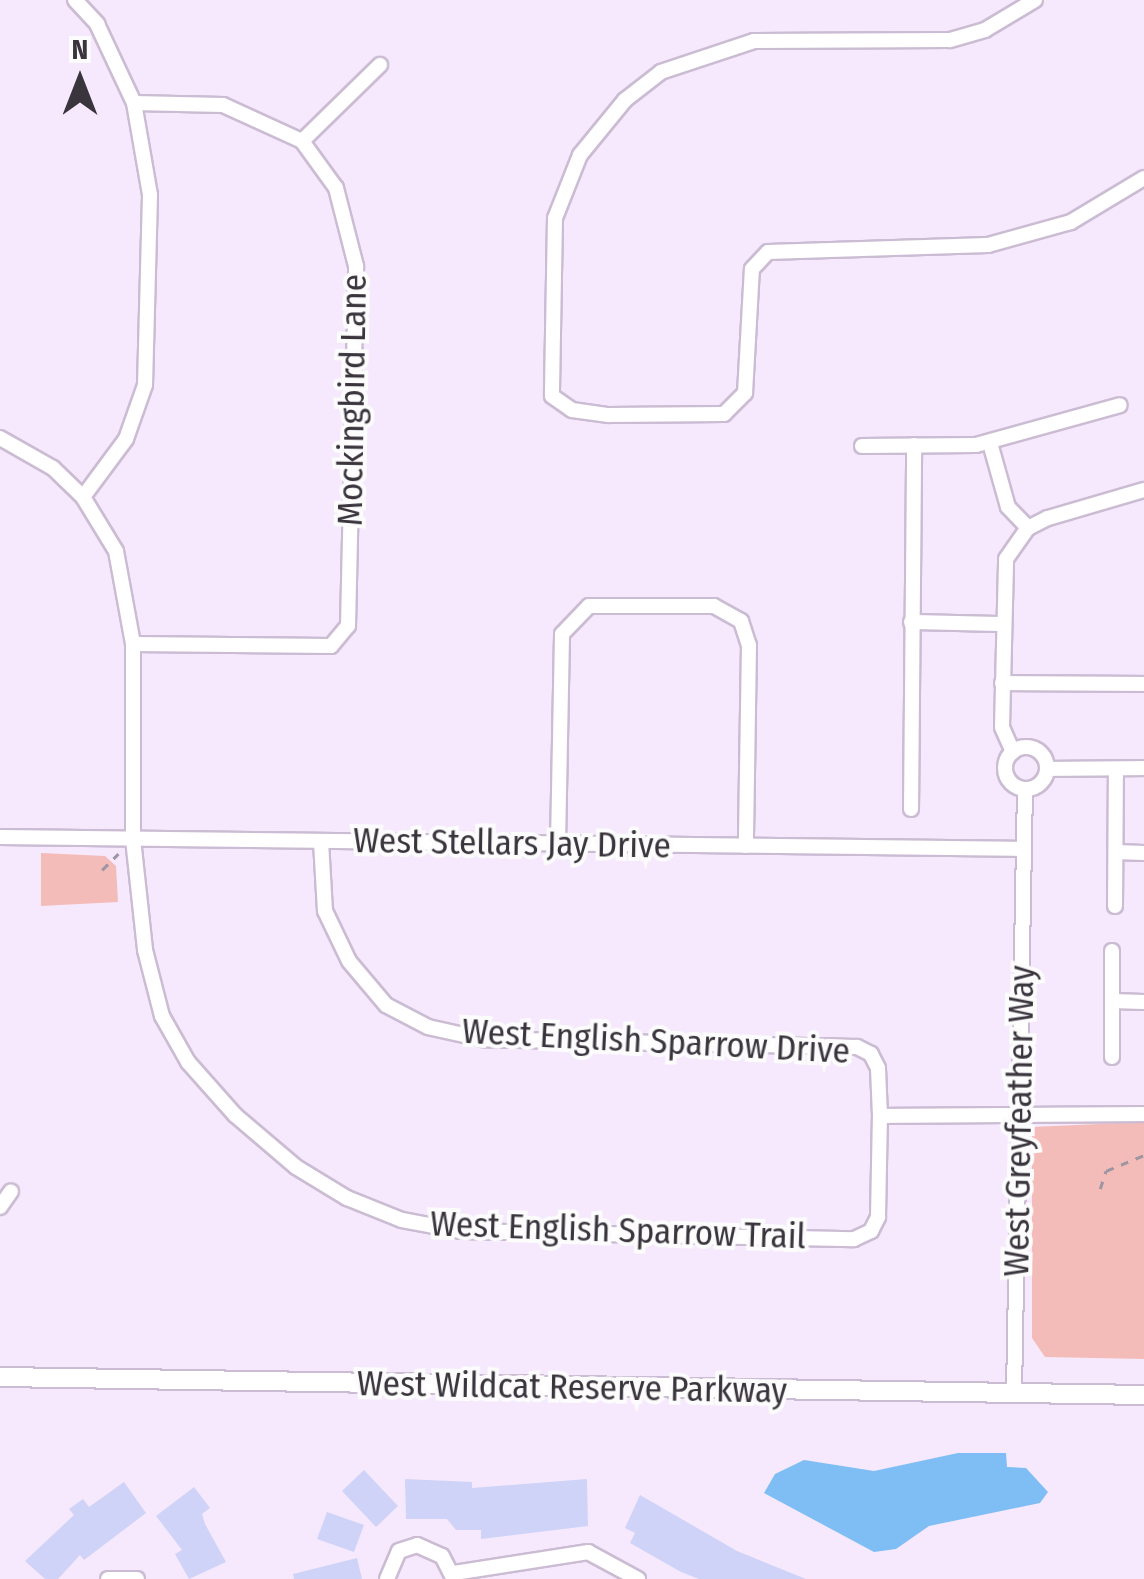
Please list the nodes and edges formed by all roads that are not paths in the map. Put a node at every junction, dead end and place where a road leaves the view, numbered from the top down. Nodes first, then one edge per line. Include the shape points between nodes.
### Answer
1 (75, 0) edge
2 (1035, 0) edge
3 (380, 65) dead end
4 (134, 103) junction
5 (302, 141) junction
6 (1144, 178) edge
7 (1120, 405) dead end
8 (0, 438) edge
9 (990, 443) junction
10 (862, 446) dead end
11 (914, 446) junction
12 (1144, 490) edge
13 (83, 497) junction
14 (1028, 528) junction
15 (911, 622) junction
16 (1002, 624) junction
17 (134, 644) junction
18 (1002, 682) junction
19 (1144, 684) edge
20 (1014, 752) junction
21 (1116, 768) junction
22 (1144, 768) edge
23 (1048, 769) junction
24 (1024, 790) junction
25 (910, 809) dead end
26 (0, 837) edge
27 (134, 839) junction
28 (321, 841) junction
29 (558, 844) junction
30 (746, 846) junction
31 (1024, 849) junction
32 (1116, 852) junction
33 (1144, 852) edge
34 (1116, 906) dead end
35 (1112, 951) dead end
36 (1112, 1001) junction
37 (1144, 1002) edge
38 (1112, 1056) dead end
39 (1144, 1114) edge
40 (880, 1116) junction
41 (1020, 1118) junction
42 (11, 1191) dead end
43 (0, 1207) edge
44 (0, 1377) edge
45 (1014, 1394) junction
46 (1144, 1395) edge
47 (453, 1576) edge
48 (108, 1579) edge
49 (138, 1579) edge
50 (388, 1579) edge
51 (638, 1579) edge

1 - 4 street via 97,24
2 - 6 street via 984,30 949,40 754,41 661,72 625,100 580,155 555,218 552,396 572,410 609,415 724,414 745,393 752,269 768,252 988,245 1071,222
3 - 5 street
4 - 5 street, Mockingbird Lane via 223,104
4 - 13 street via 150,196 145,385 126,439
5 - 17 street, Mockingbird Lane via 336,188 356,266 348,626 331,646
7 - 9 street
8 - 13 street, West English Sparrow Trail via 53,468
9 - 11 street
9 - 14 street via 1008,507
10 - 11 street
11 - 15 street
12 - 14 street
13 - 17 street, West English Sparrow Trail via 116,551
14 - 16 street via 1003,572
15 - 16 street
15 - 25 street
16 - 18 street
17 - 27 street, West English Sparrow Trail
18 - 19 street
18 - 20 street via 1002,727
20 - 23 street via 1032,748
20 - 24 street via 1007,777
21 - 22 street
21 - 23 street
21 - 32 street
23 - 24 street via 1042,782
24 - 31 street, West Greyfeather Way
26 - 27 street, West Stellars Jay Drive
27 - 28 street, West Stellars Jay Drive
27 - 40 street, West English Sparrow Trail via 144,950 162,1016 188,1062 234,1115 296,1167 402,1220 461,1231 854,1239 871,1231 878,1217
28 - 29 street, West Stellars Jay Drive
28 - 40 street, West English Sparrow Drive via 325,911 349,961 386,1005 428,1027 482,1039 857,1046 878,1068
29 - 30 street, West Stellars Jay Drive
29 - 30 street via 562,634 588,606 714,606 740,621 749,646
30 - 31 street, West Stellars Jay Drive
31 - 41 street, West Greyfeather Way
32 - 33 street
32 - 34 street
35 - 36 street
36 - 37 street
36 - 38 street
39 - 41 street
40 - 41 street
41 - 45 street, West Greyfeather Way
42 - 43 street
44 - 45 main road, West Wildcat Reserve Parkway
45 - 46 main road, West Wildcat Reserve Parkway
47 - 50 street via 429,1545 417,1545 399,1550
47 - 51 street via 588,1552
48 - 49 street

